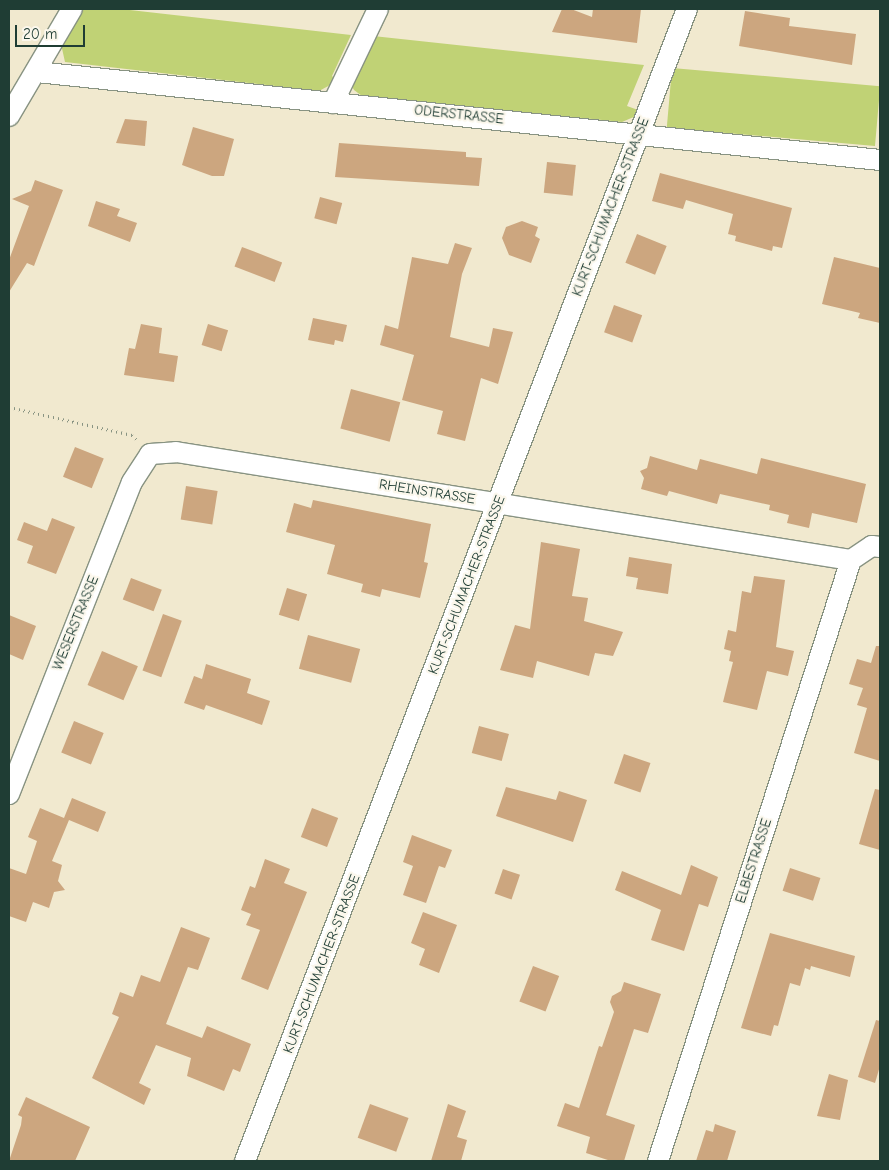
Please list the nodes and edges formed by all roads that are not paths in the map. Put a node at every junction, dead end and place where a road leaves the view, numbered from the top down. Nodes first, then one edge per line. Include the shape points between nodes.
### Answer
1 (72, 9) edge
2 (378, 9) edge
3 (687, 9) edge
4 (37, 72) junction
5 (333, 103) junction
6 (9, 116) edge
7 (638, 134) junction
8 (880, 160) edge
9 (150, 454) joint
10 (498, 503) junction
11 (880, 547) edge
12 (851, 560) junction
13 (9, 794) edge
14 (245, 1161) edge
15 (658, 1161) edge

1 - 4 street
2 - 5 street
3 - 7 street, KURT-SCHUMACHER-STRASSE
4 - 5 street, ODERSTRASSE
4 - 6 street
5 - 7 street, ODERSTRASSE
7 - 8 street, ODERSTRASSE
7 - 10 street, KURT-SCHUMACHER-STRASSE
9 - 10 street, RHEINSTRASSE via 176,452
9 - 13 street, WESERSTRASSE via 132,482
10 - 12 street, RHEINSTRASSE
10 - 14 street, KURT-SCHUMACHER-STRASSE
11 - 12 street via 872,546
12 - 15 street, ELBESTRASSE

